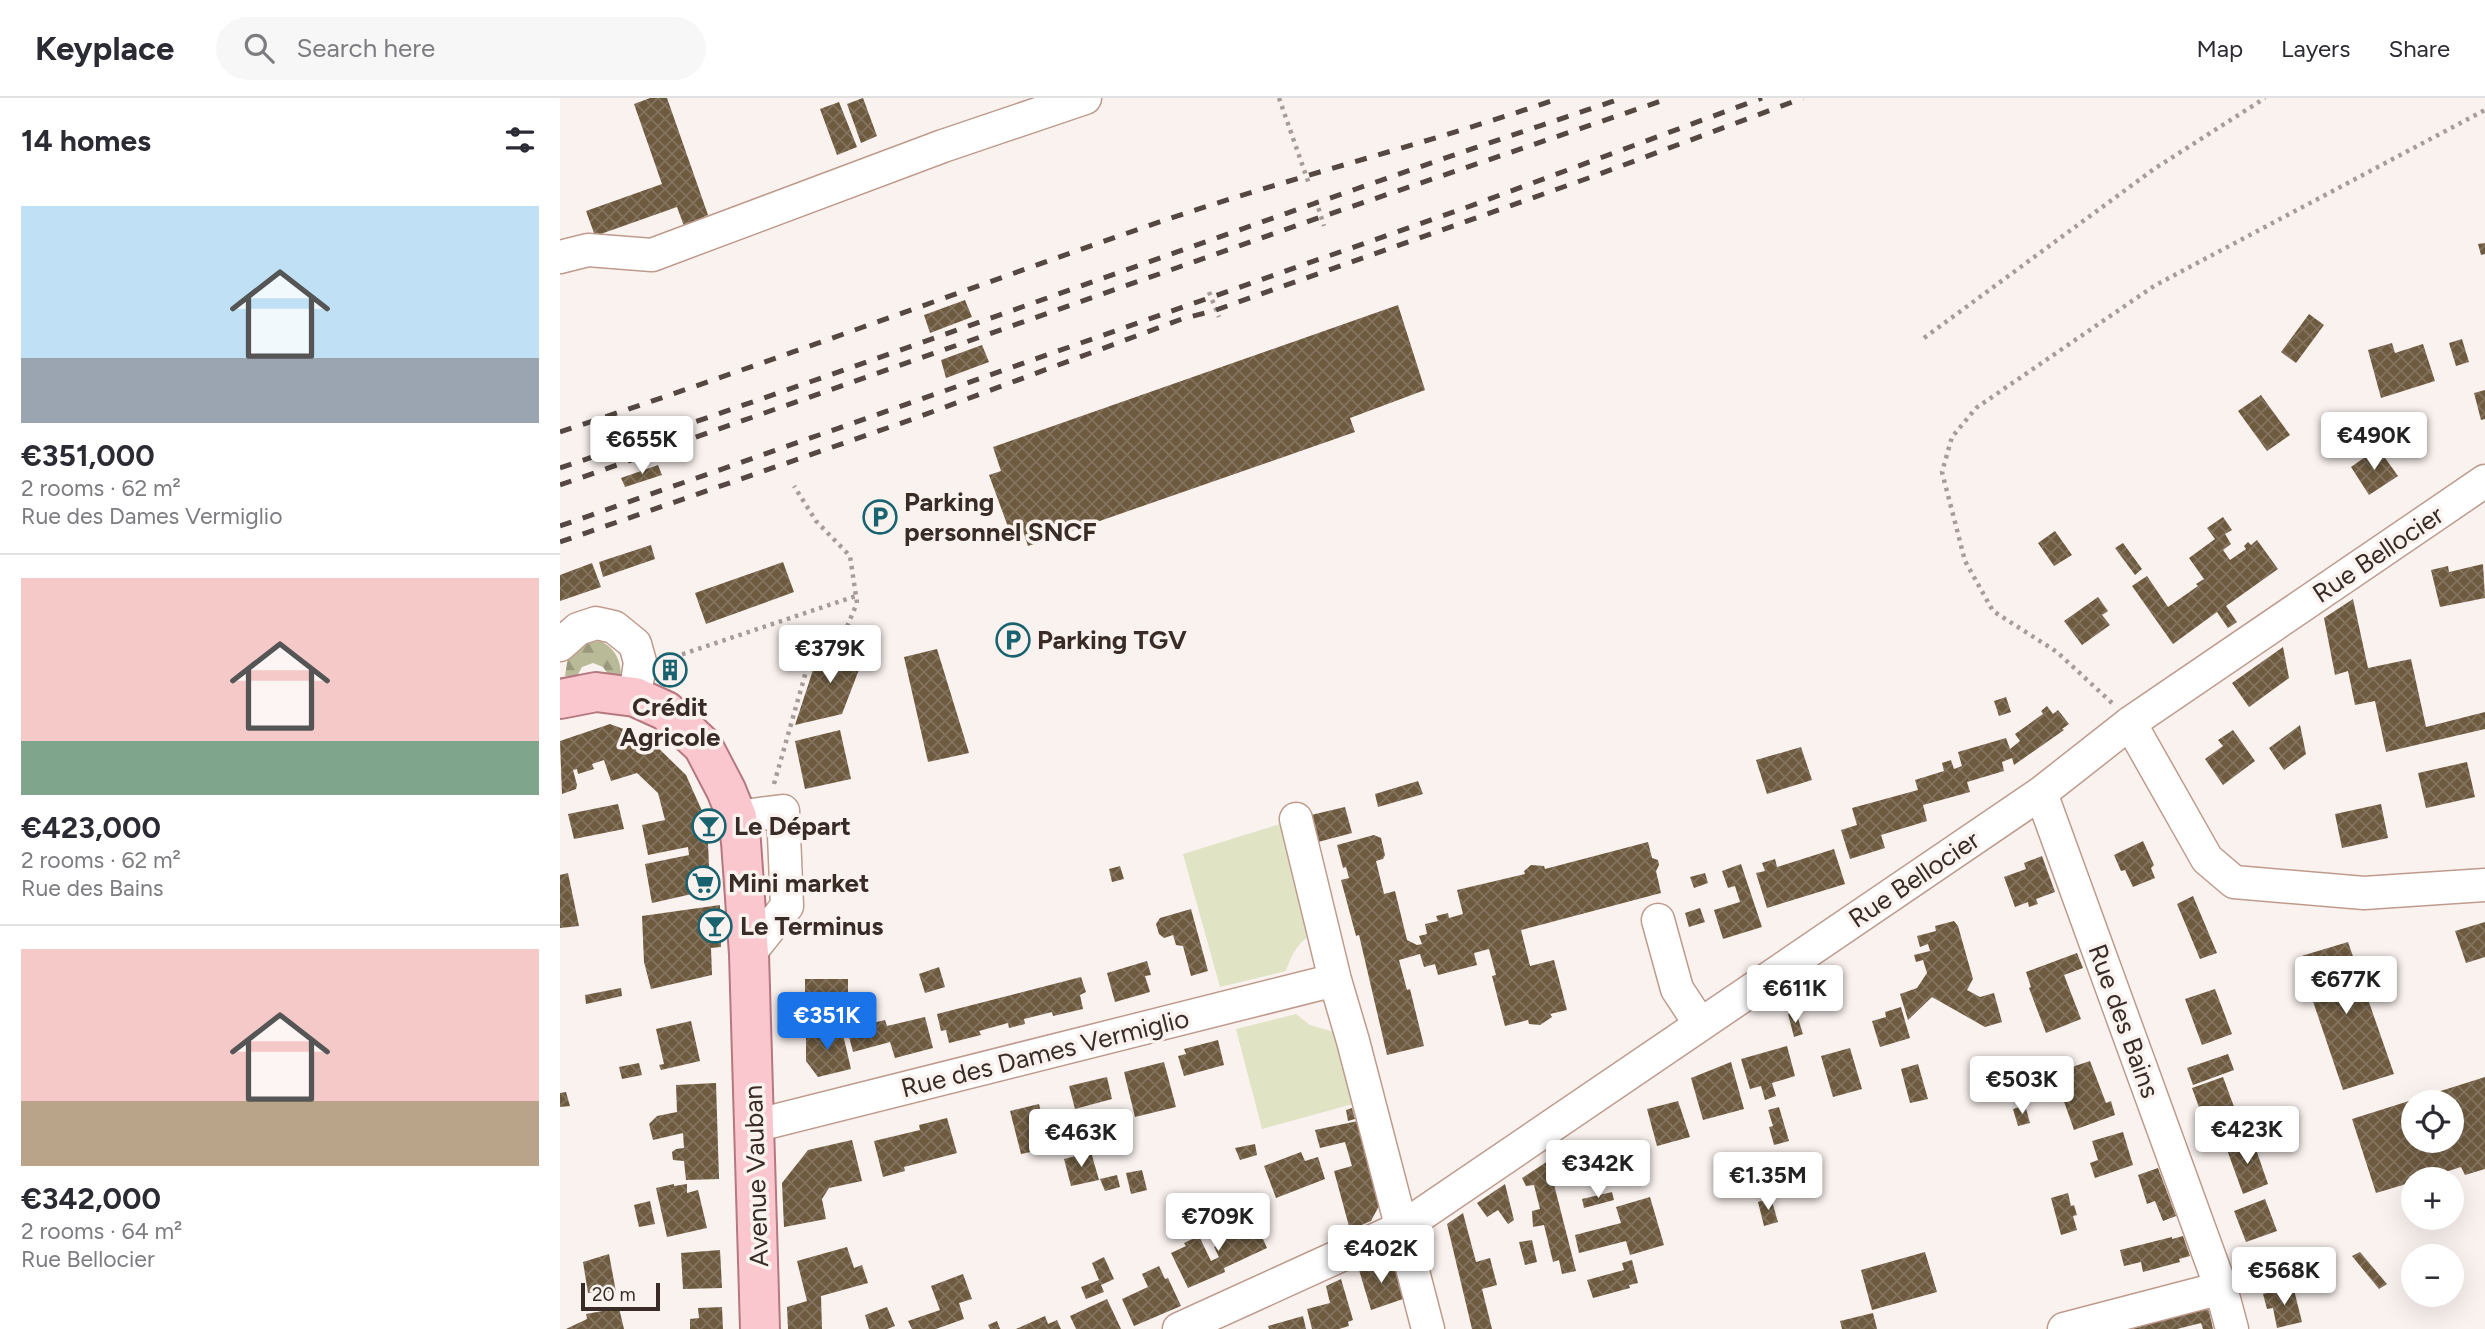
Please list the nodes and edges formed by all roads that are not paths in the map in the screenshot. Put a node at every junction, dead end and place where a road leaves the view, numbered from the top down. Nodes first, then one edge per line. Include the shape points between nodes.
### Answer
1 (1085, 98) edge
2 (560, 257) edge
3 (2485, 481) edge
4 (560, 645) edge
5 (560, 699) edge
6 (650, 704) junction
7 (2130, 723) junction
8 (2041, 793) junction
9 (1296, 820) dead end
10 (2485, 885) edge
11 (1658, 920) dead end
12 (1335, 980) junction
13 (1700, 1024) junction
14 (754, 1126) junction
15 (1403, 1227) junction
16 (2221, 1288) junction
17 (760, 1329) edge
18 (1179, 1329) edge
19 (1428, 1329) edge
20 (2064, 1329) edge
21 (2232, 1329) edge

1 - 2 street via 652,255 587,250
3 - 7 street, Rue Bellocier
4 - 6 street via 578,629 596,623 614,627 635,644
5 - 6 main road via 596,692
6 - 14 main road, Avenue Vauban via 703,746 737,817 749,954
7 - 8 street, Rue Bellocier
7 - 10 street via 2207,859 2234,882 2364,893
8 - 13 street, Rue Bellocier
8 - 16 street, Rue des Bains
9 - 12 street
11 - 13 street via 1677,989
12 - 14 street, Rue des Dames Vermiglio
12 - 15 street
13 - 15 street, Rue Bellocier
14 - 17 main road, Avenue Vauban
15 - 18 street, Rue Bellocier
15 - 19 street
16 - 20 street
16 - 21 street, Rue des Bains

